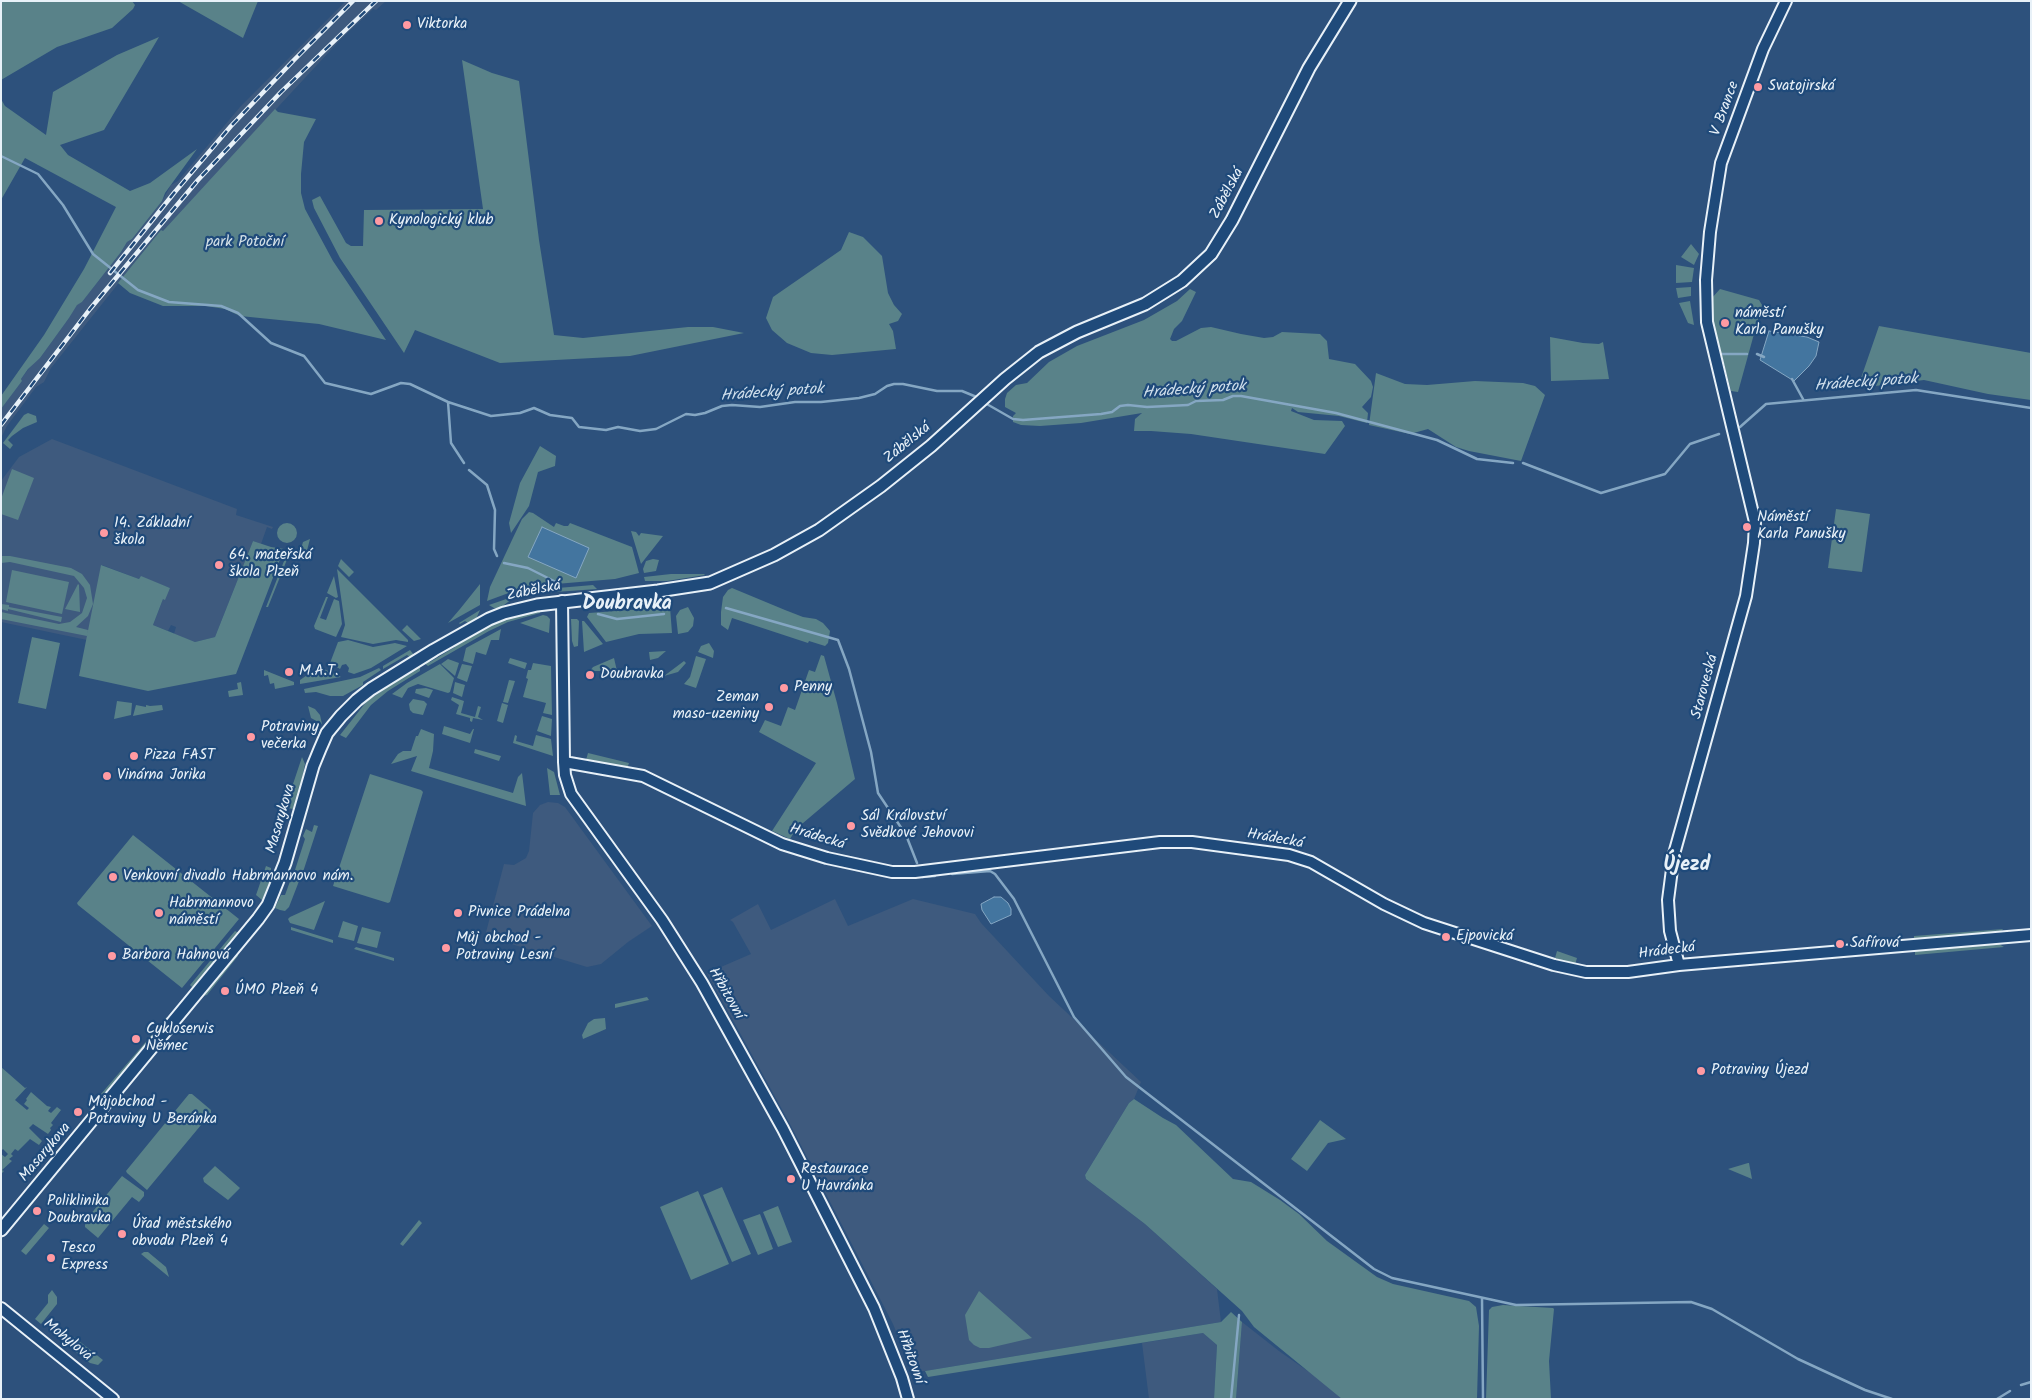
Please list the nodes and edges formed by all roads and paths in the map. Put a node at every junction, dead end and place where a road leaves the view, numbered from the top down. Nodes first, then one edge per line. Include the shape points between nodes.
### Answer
1 (1350, 1) edge
2 (1786, 1) edge
3 (1730, 416) joint
4 (562, 602) junction
5 (341, 716) joint
6 (564, 762) junction
7 (2031, 935) edge
8 (1679, 965) junction
9 (1, 1230) edge
10 (1, 1308) edge
11 (114, 1399) edge
12 (908, 1399) edge

1 - 4 main road, Zábělská via 1310,68 1232,220 1211,254 1182,281 1145,304 1047,347 881,486 819,530 774,555 710,583
2 - 3 street, V Brance via 1763,49 1722,163 1710,232 1706,322
3 - 8 street, Staroveská via 1755,522 1752,562 1746,596 1674,854 1668,900 1670,931
4 - 5 main road, Zábělská via 518,609 489,619 377,685
4 - 6 street, Hřbitovní
5 - 9 main road, Masarykova via 328,733 312,766 285,863 268,905
6 - 8 street, Hrádecká via 643,776 782,844 892,872 915,872 1160,842 1201,844 1300,858 1410,917 1554,965 1601,973
6 - 12 street, Hřbitovní via 564,775 571,794 662,920 702,984 783,1129 874,1308
7 - 8 street, Hrádecká
10 - 11 street, Mohylová

